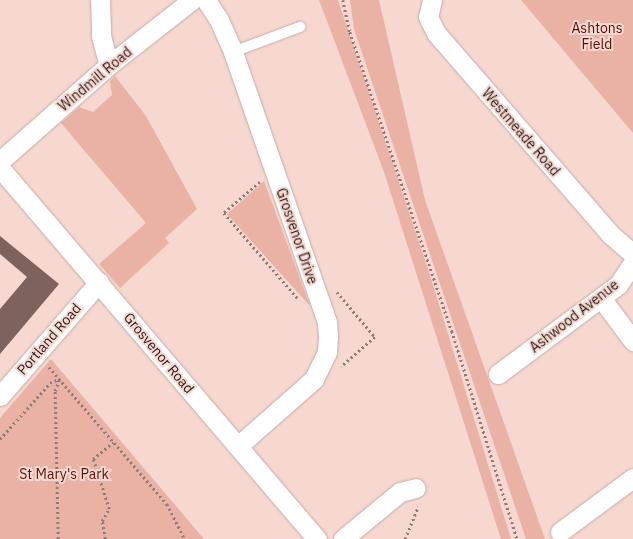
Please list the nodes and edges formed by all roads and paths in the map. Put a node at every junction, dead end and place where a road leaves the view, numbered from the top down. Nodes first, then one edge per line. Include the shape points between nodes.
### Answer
1 (100, 0) edge
2 (192, 0) edge
3 (206, 0) edge
4 (343, 0) edge
5 (432, 0) edge
6 (300, 27) dead end
7 (233, 52) junction
8 (109, 66) junction
9 (0, 161) edge
10 (0, 168) edge
11 (274, 169) junction
12 (633, 254) edge
13 (633, 263) edge
14 (99, 282) junction
15 (601, 298) junction
16 (323, 312) junction
17 (633, 341) edge
18 (36, 354) junction
19 (503, 363) dead end
20 (59, 379) junction
21 (0, 396) edge
22 (0, 439) edge
23 (113, 442) junction
24 (238, 446) junction
25 (633, 478) edge
26 (416, 488) joint
27 (565, 523) dead end
28 (58, 539) edge
29 (104, 539) edge
30 (185, 539) edge
31 (317, 539) edge
32 (343, 539) edge
33 (405, 539) edge
34 (517, 539) edge

1 - 8 street via 101,36
2 - 8 street, Windmill Road
3 - 7 street, Grosvenor Drive via 220,20
4 - 34 path via 350,32 452,331
5 - 12 street, Westmeade Road via 428,17 436,33 610,234
6 - 7 lane
7 - 11 street, Grosvenor Drive
8 - 9 street, Windmill Road
10 - 14 street, Grosvenor Road
11 - 16 street, Grosvenor Drive
11 - 16 path via 224,213 308,311
13 - 15 street, Ashwood Avenue via 618,285
14 - 18 street, Portland Road
14 - 24 street, Grosvenor Road
15 - 17 street
15 - 19 street, Ashwood Avenue
16 - 24 street, Grosvenor Drive via 327,352 314,379
18 - 20 path
18 - 21 street, Portland Road
20 - 22 path via 50,383
20 - 23 path
20 - 28 path via 55,391
23 - 29 path via 93,459 109,508 102,521
23 - 30 path via 166,504
24 - 31 street, Grosvenor Road
25 - 27 street
26 - 32 street via 400,492
26 - 33 path via 418,509

